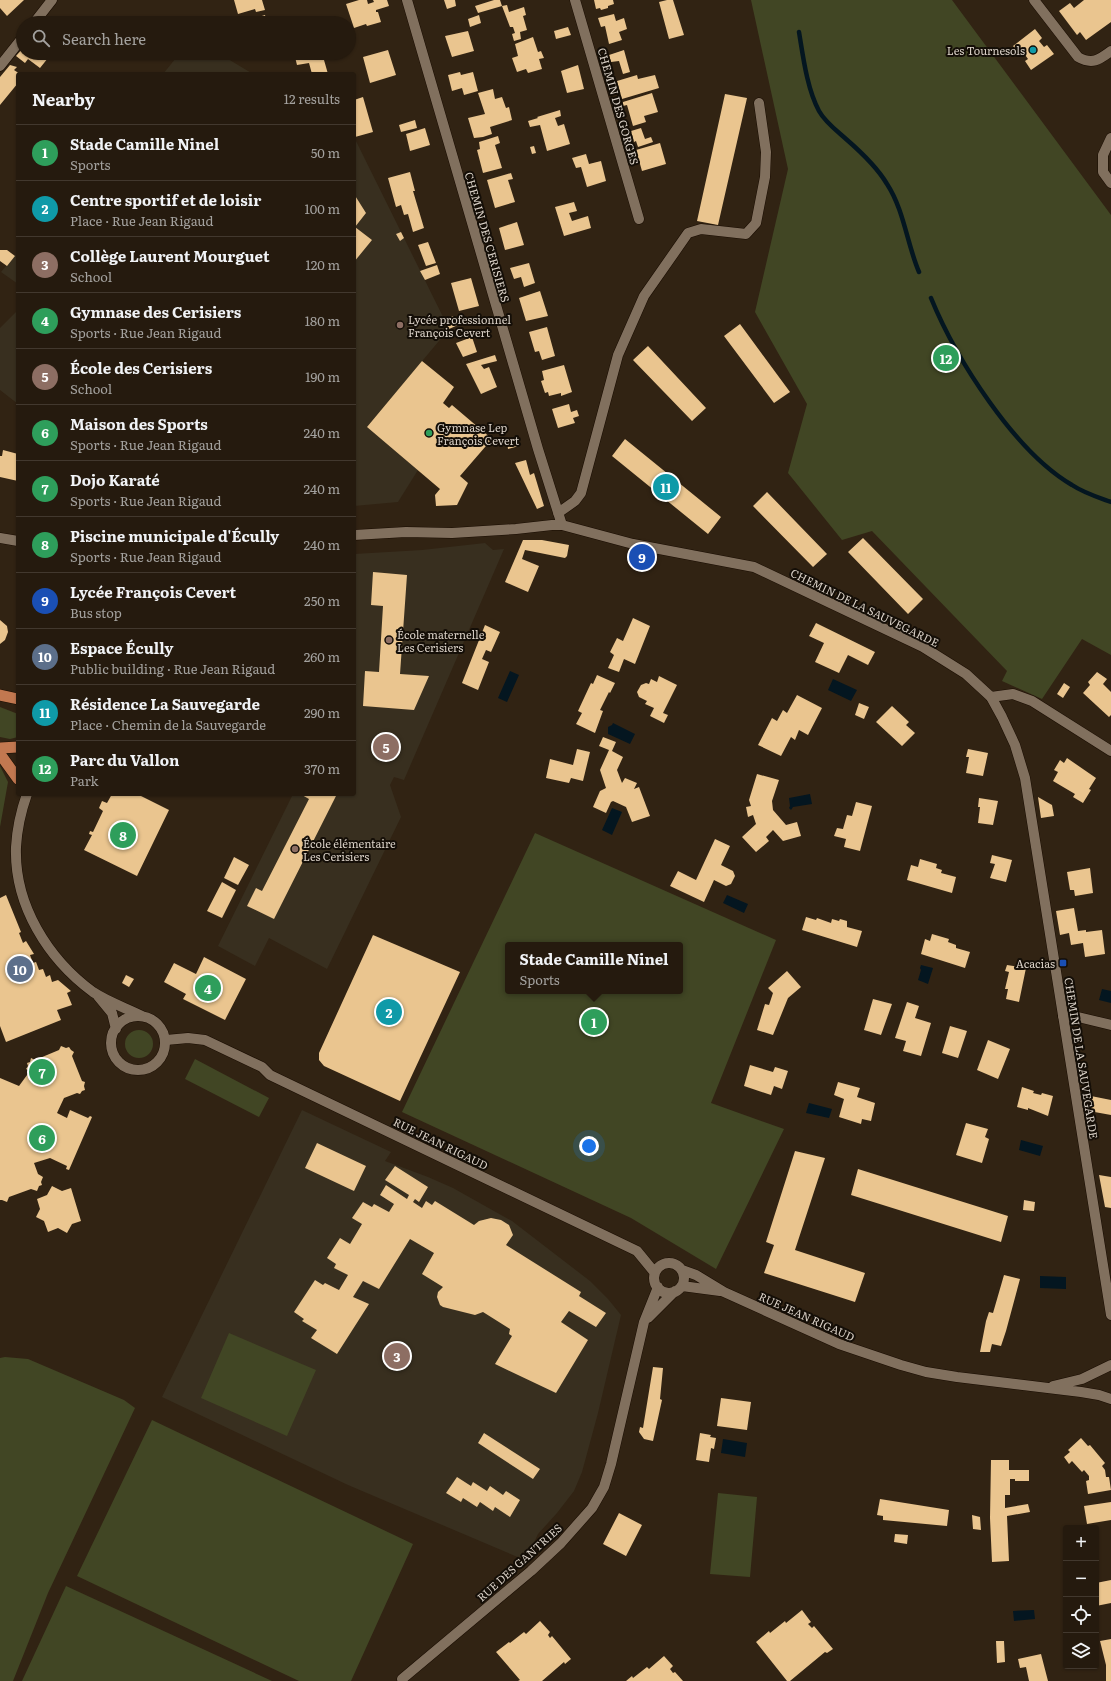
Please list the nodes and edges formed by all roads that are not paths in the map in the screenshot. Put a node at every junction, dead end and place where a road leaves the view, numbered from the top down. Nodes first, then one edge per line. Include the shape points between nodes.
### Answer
1 (52, 0) edge
2 (407, 0) edge
3 (575, 0) edge
4 (1034, 0) edge
5 (39, 16) edge
6 (16, 46) edge
7 (1111, 52) edge
8 (0, 66) edge
9 (759, 103) dead end
10 (1111, 138) edge
11 (1111, 183) edge
12 (639, 219) dead end
13 (558, 513) junction
14 (562, 525) junction
15 (356, 535) edge
16 (0, 538) edge
17 (16, 541) edge
18 (0, 695) edge
19 (991, 697) junction
20 (16, 699) edge
21 (16, 747) edge
22 (0, 748) edge
23 (1111, 751) edge
24 (0, 754) edge
25 (16, 776) edge
26 (26, 796) edge
27 (95, 993) junction
28 (142, 1016) junction
29 (1063, 1016) junction
30 (1111, 1025) edge
31 (116, 1029) junction
32 (166, 1040) junction
33 (682, 1270) junction
34 (655, 1273) junction
35 (658, 1287) junction
36 (678, 1288) junction
37 (724, 1292) junction
38 (1111, 1315) edge
39 (644, 1322) junction
40 (1111, 1365) edge
41 (1047, 1387) junction
42 (1111, 1399) edge
43 (402, 1679) dead end

1 - 5 street
2 - 13 street, CHEMIN DES CERISIERS
3 - 12 street, CHEMIN DES GORGES
4 - 7 street via 1078,57 1092,62
6 - 8 street
9 - 13 street via 766,152 765,177 756,223 746,234 701,229 688,233 644,296 618,354 581,493 575,501
10 - 11 street via 1103,155 1103,172
13 - 14 street, CHEMIN DES CERISIERS
14 - 15 street, CHEMIN DE LA SAUVEGARDE via 452,533
14 - 19 street, CHEMIN DE LA SAUVEGARDE via 633,544 754,567 923,647 966,674
16 - 17 street
18 - 20 highway
19 - 23 street via 1013,694 1032,701
19 - 29 street, CHEMIN DE LA SAUVEGARDE via 1015,745 1025,778
21 - 22 highway
24 - 25 highway
26 - 27 street via 18,826 16,848 17,872 26,905 52,952 77,979
27 - 28 street
27 - 31 street via 112,1013
28 - 31 street via 127,1019
28 - 32 street via 161,1028
29 - 30 street
29 - 38 street, CHEMIN DE LA SAUVEGARDE
31 - 32 street via 112,1036 112,1051 120,1064 134,1070 149,1069 155,1065 161,1059
32 - 34 street, RUE JEAN RIGAUD via 188,1038 210,1042 262,1067 270,1075 637,1251
33 - 34 street via 673,1263 665,1263 657,1268
33 - 36 street via 684,1278
33 - 37 street, RUE JEAN RIGAUD via 696,1275
34 - 35 street
35 - 36 street via 666,1292
35 - 39 street, RUE DES GANTRIES
36 - 37 street, RUE JEAN RIGAUD
36 - 39 street
37 - 41 street, RUE JEAN RIGAUD via 839,1344 901,1365 957,1377
39 - 43 street, RUE DES GANTRIES via 611,1464 604,1487 592,1508 561,1543 531,1571
40 - 41 street, RUE JEAN RIGAUD via 1082,1379
41 - 42 street, RUE JEAN RIGAUD

